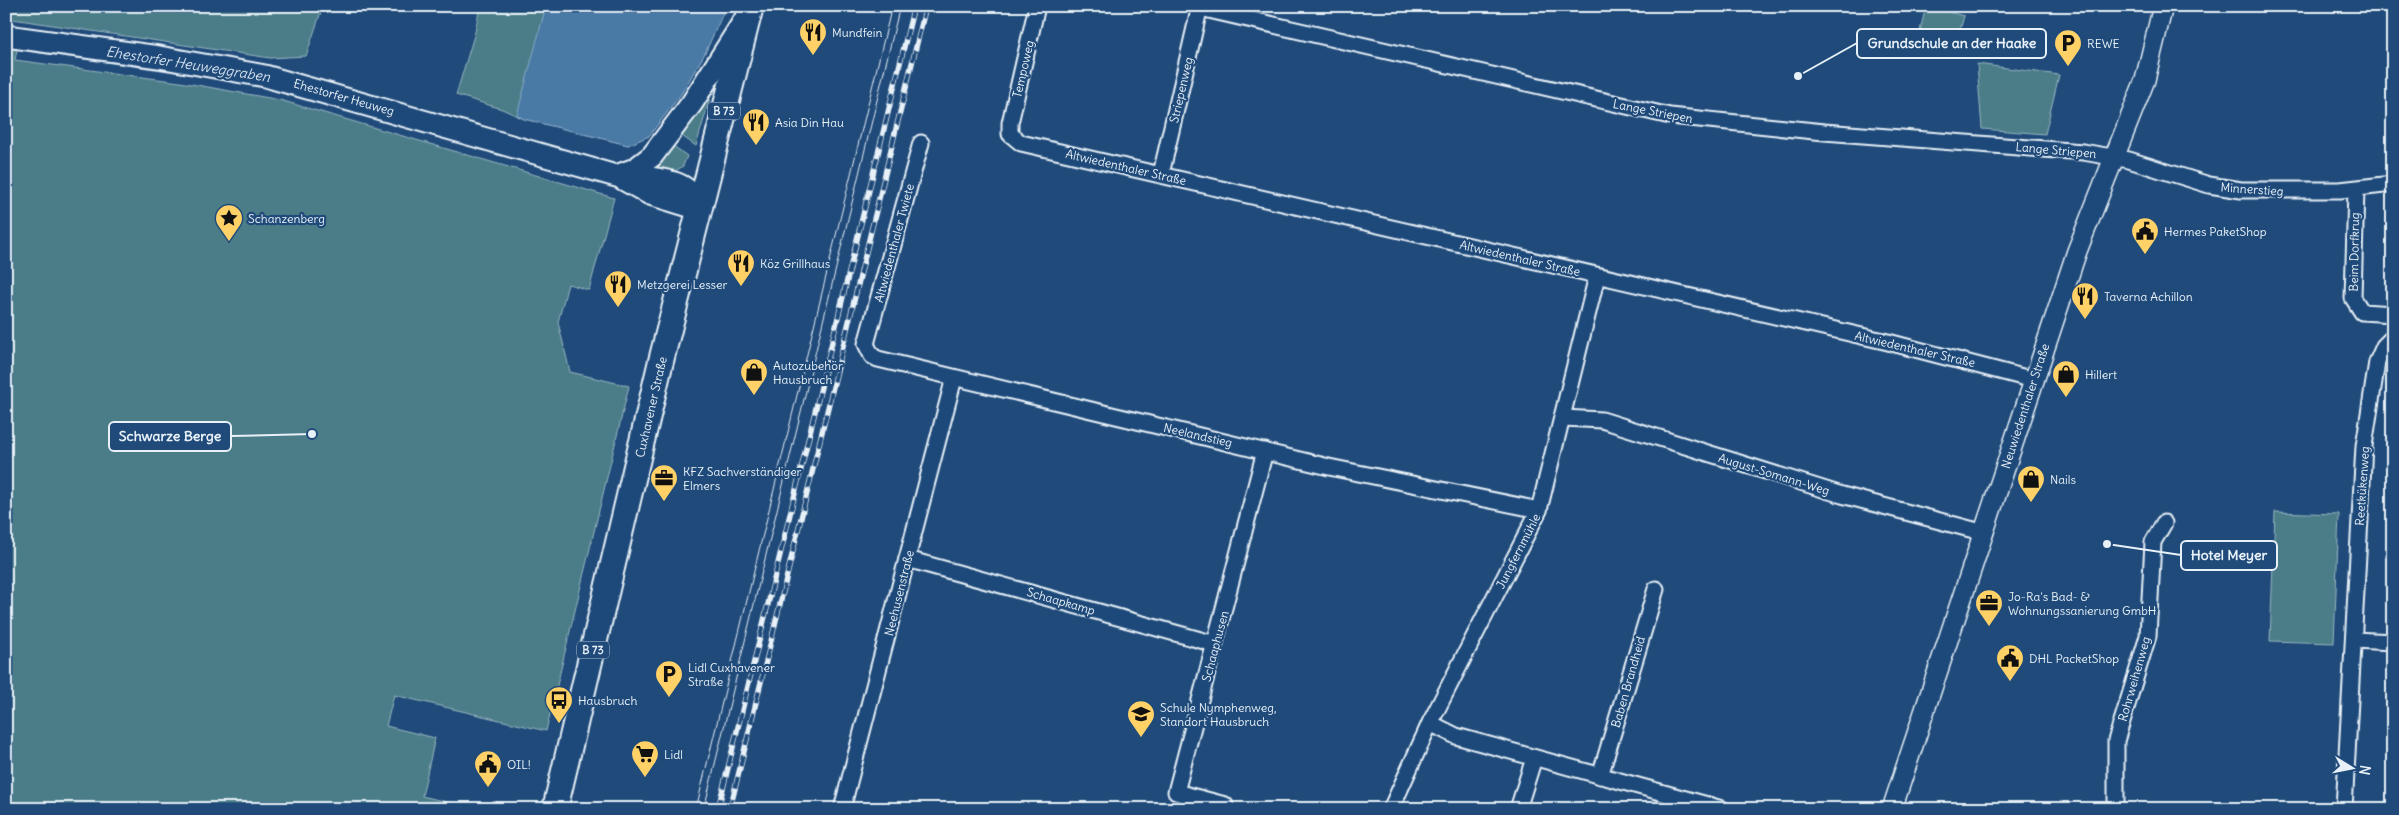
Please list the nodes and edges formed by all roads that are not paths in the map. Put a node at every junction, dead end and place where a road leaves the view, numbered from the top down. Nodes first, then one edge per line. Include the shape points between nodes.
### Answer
1 (1038, 6) edge
2 (2163, 6) edge
3 (1200, 7) edge
4 (750, 9) edge
5 (6, 36) edge
6 (1010, 133) joint
7 (921, 143) dead end
8 (2115, 157) junction
9 (1161, 174) junction
10 (616, 176) junction
11 (2393, 184) edge
12 (2356, 189) junction
13 (699, 209) junction
14 (1597, 276) junction
15 (2393, 314) edge
16 (2393, 338) edge
17 (866, 344) joint
18 (954, 378) junction
19 (2034, 380) junction
20 (1563, 418) junction
21 (1265, 451) junction
22 (1539, 510) junction
23 (2164, 522) dead end
24 (1985, 532) junction
25 (907, 559) junction
26 (1656, 588) dead end
27 (2354, 640) junction
28 (2393, 642) edge
29 (1215, 644) junction
30 (1430, 723) junction
31 (1534, 758) junction
32 (1600, 776) junction
33 (1225, 805) dead end
34 (555, 809) edge
35 (842, 809) edge
36 (1391, 809) edge
37 (1518, 809) edge
38 (1722, 809) edge
39 (1892, 809) edge
40 (2116, 809) edge
41 (2344, 809) edge

1 - 6 street, Tempoweg
2 - 8 street, Neuwiedenthaler Straße via 2144,80
3 - 8 street, Lange Striepen via 1670,116
3 - 9 street, Striepenweg
4 - 10 main road via 692,103 652,156 635,169
4 - 13 main road, Cuxhavener Straße / B 73
5 - 10 main road, Ehestorfer Heuweg via 159,57 265,76
6 - 9 street, Altwiedenthaler Straße via 1015,140 1025,144
7 - 17 street, Altwiedenthaler Twiete
8 - 12 street, Minnerstieg via 2219,187 2278,191
8 - 19 street, Neuwiedenthaler Straße via 2077,251
9 - 14 street, Altwiedenthaler Straße
10 - 13 main road, Ehestorfer Heuweg via 654,179 682,187
11 - 12 street, Minnerstieg
12 - 15 street, Beim Dorfkrug via 2353,298 2362,312
13 - 34 main road, Cuxhavener Straße / B 73
14 - 19 street, Altwiedenthaler Straße via 1888,342
14 - 20 street, Jungfernmühle
16 - 27 street, Reetkükenweg via 2384,346 2377,362 2364,446
17 - 18 street, Neelandstieg via 872,356 878,359
18 - 21 street, Neelandstieg
18 - 25 street, Neehusenstraße
19 - 24 street, Neuwiedenthaler Straße
20 - 22 street, Jungfernmühle
20 - 24 street, August-Somann-Weg via 1602,420 1814,486
21 - 22 street, Neelandstieg
21 - 29 street, Schaaphusen
22 - 30 street, Jungfernmühle
23 - 40 street, Rohrweihenweg via 2153,542 2148,636 2116,741
24 - 39 street, Neuwiedenthaler Straße
25 - 29 street, Schaapkamp
25 - 35 street, Neehusenstraße
26 - 32 street, Baben Brandheid
27 - 28 street
27 - 41 street, Reetkükenweg
29 - 33 street, Schaaphusen via 1176,792
30 - 31 street via 1456,736
30 - 36 street, Jungfernmühle
31 - 32 street
31 - 37 street
32 - 38 street

